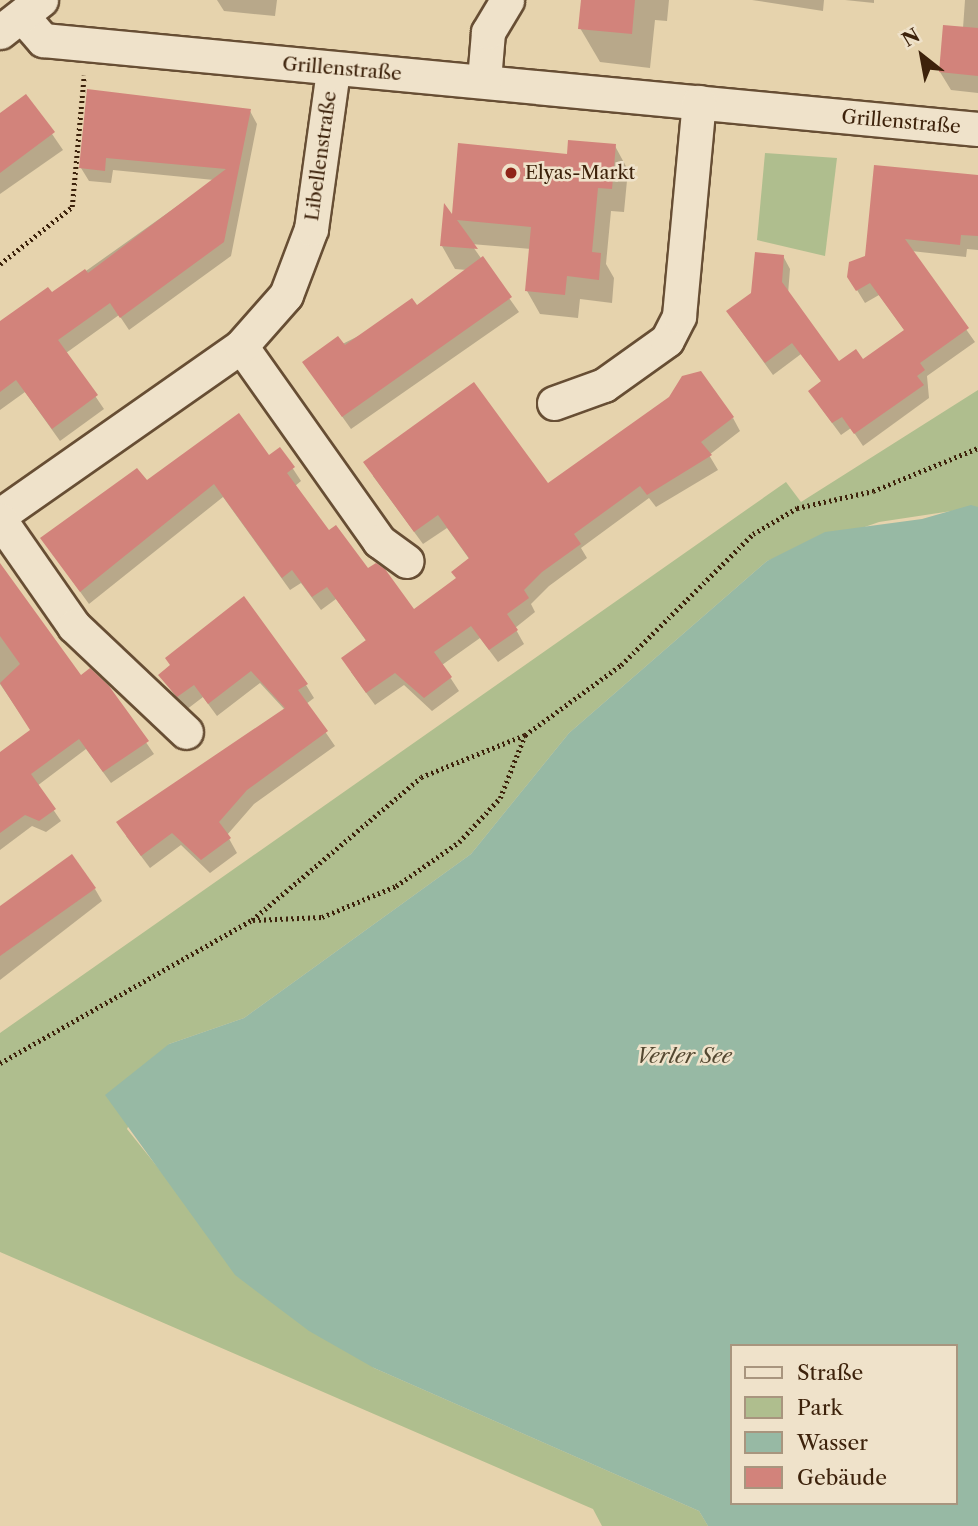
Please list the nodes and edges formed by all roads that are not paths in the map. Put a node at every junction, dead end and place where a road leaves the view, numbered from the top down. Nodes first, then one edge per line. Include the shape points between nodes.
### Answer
1 (507, 0) edge
2 (21, 16) edge
3 (333, 70) junction
4 (484, 80) junction
5 (699, 102) junction
6 (978, 129) edge
7 (240, 346) junction
8 (554, 402) dead end
9 (0, 517) edge
10 (407, 561) dead end
11 (186, 732) dead end

1 - 4 street via 488,32
2 - 3 street, Grillenstraße via 43,40
3 - 4 street, Grillenstraße
3 - 7 street, Libellenstraße via 311,229 286,295
4 - 5 street, Grillenstraße
5 - 6 street, Grillenstraße
5 - 8 street via 679,316 667,340 604,385
7 - 9 street, Libellenstraße
7 - 10 street via 379,541
9 - 11 street, Libellenstraße via 74,626

